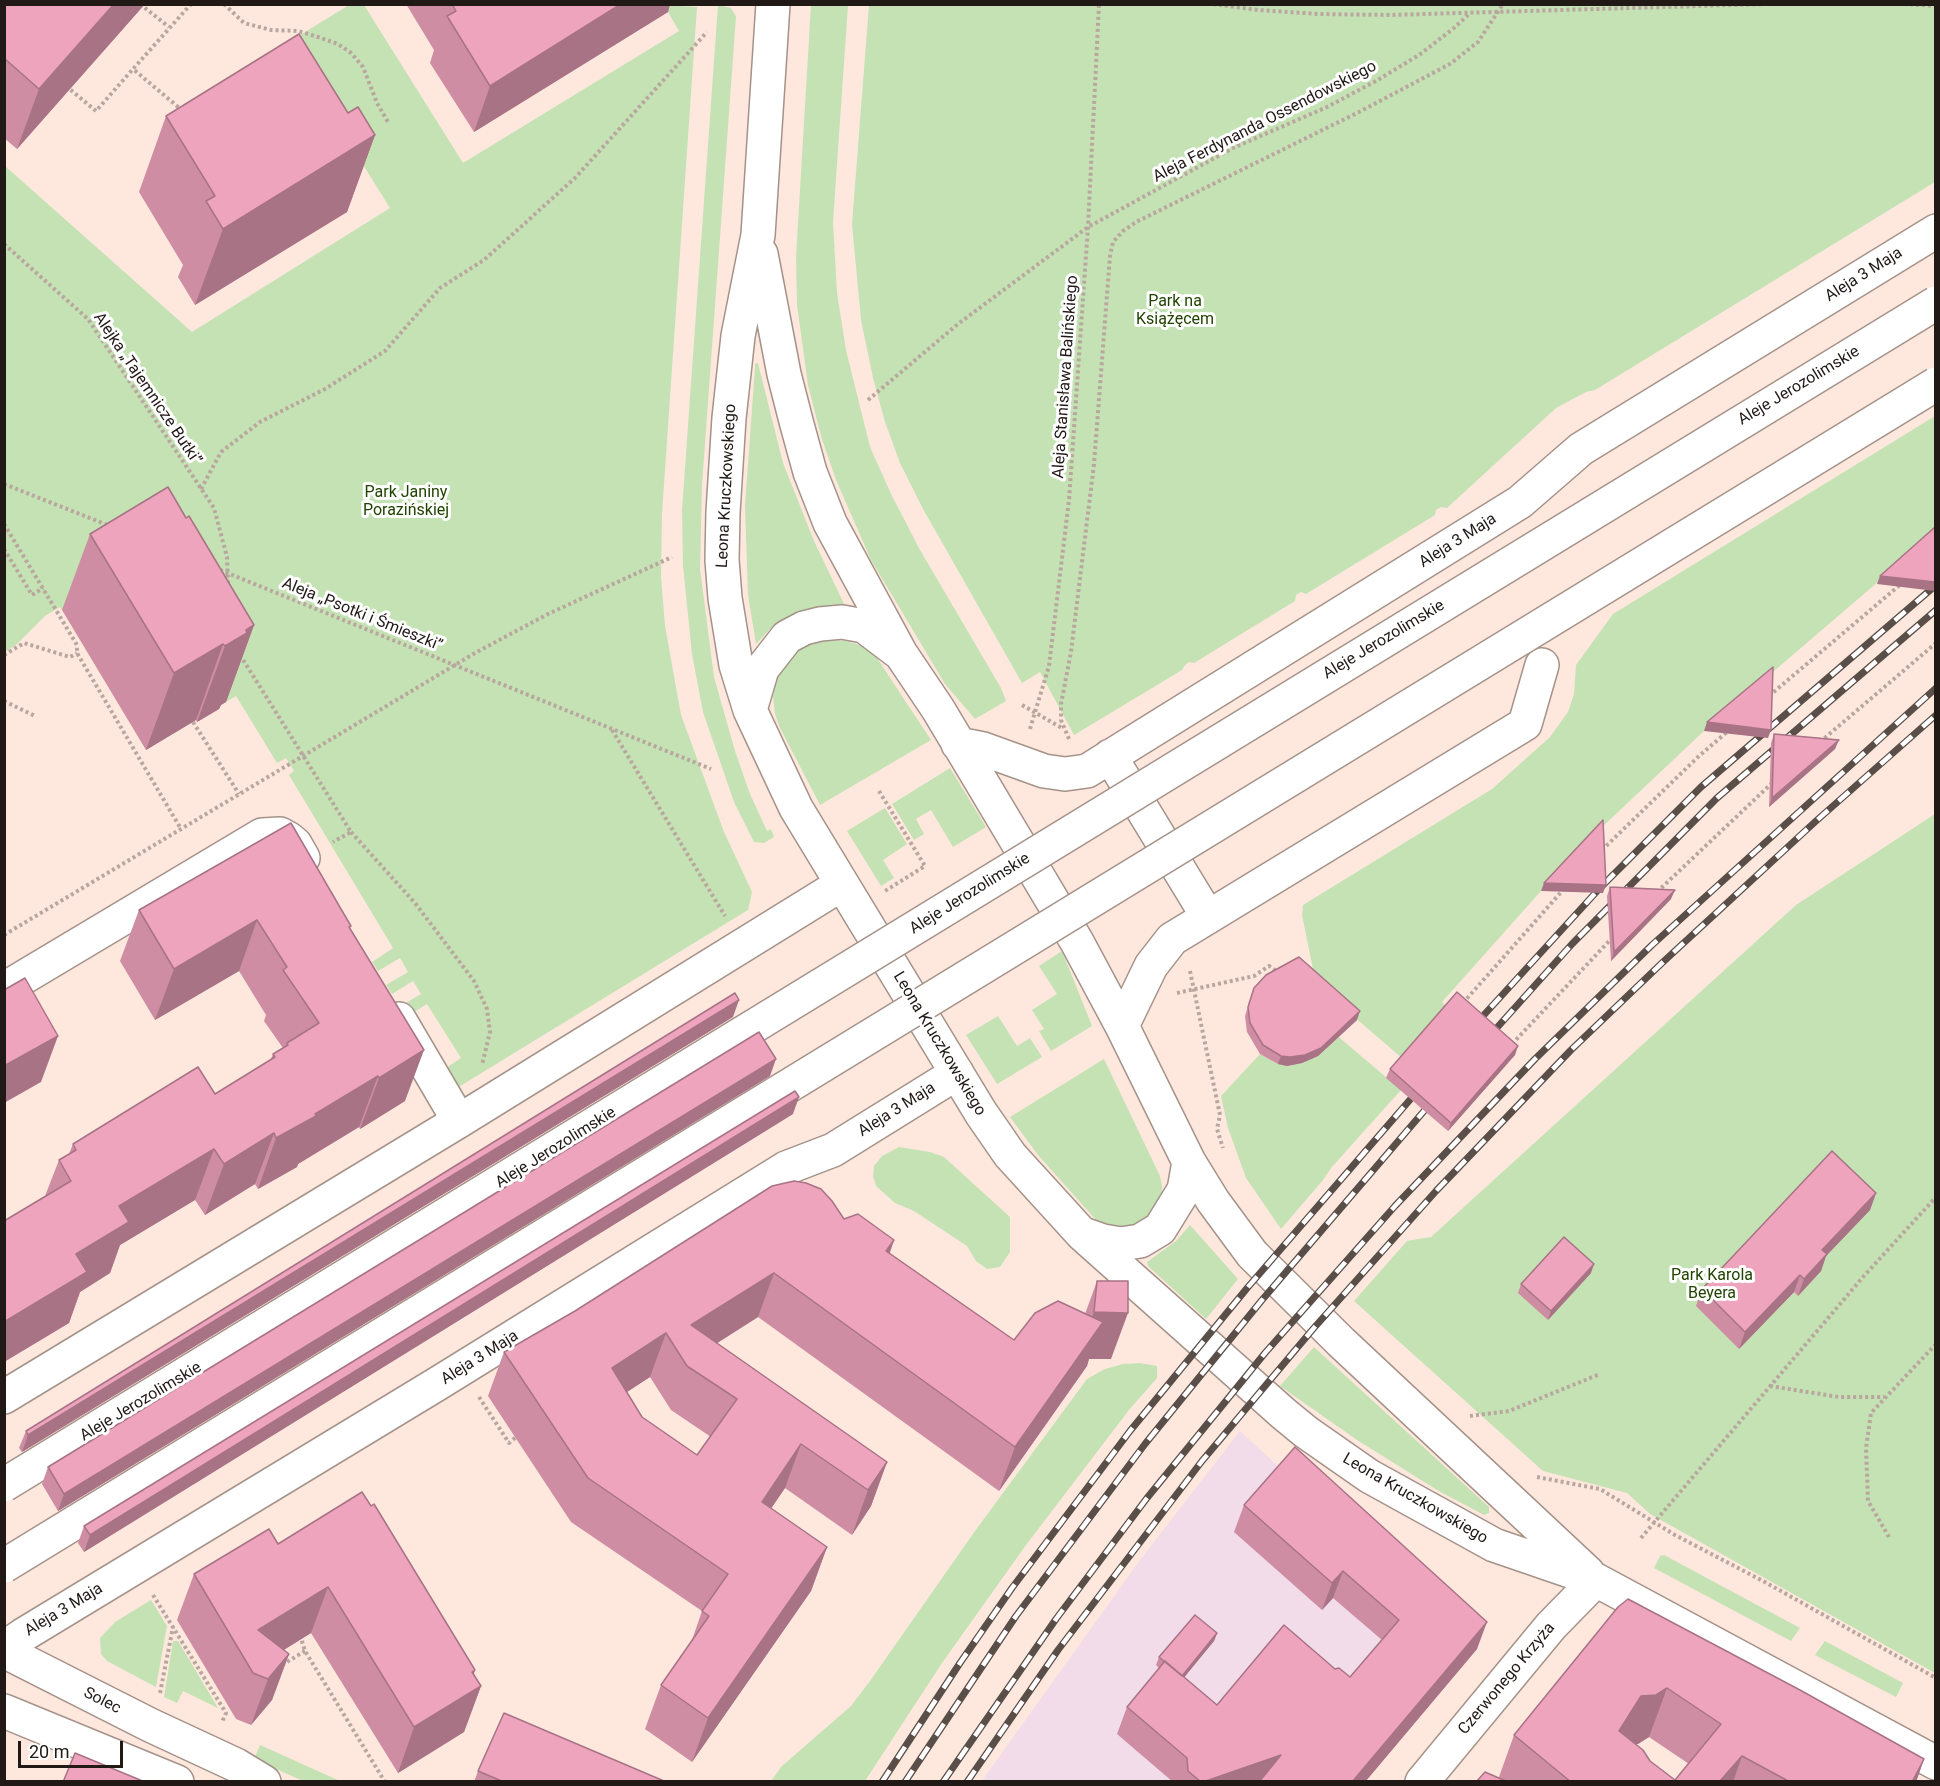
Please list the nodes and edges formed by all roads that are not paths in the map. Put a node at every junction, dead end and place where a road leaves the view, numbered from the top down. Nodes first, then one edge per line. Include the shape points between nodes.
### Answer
1 (773, 4) edge
2 (1935, 231) edge
3 (758, 235) junction
4 (1935, 303) edge
5 (1935, 384) edge
6 (901, 654) junction
7 (1542, 665) dead end
8 (750, 710) junction
9 (958, 744) junction
10 (1110, 756) junction
11 (310, 870) edge
12 (842, 884) junction
13 (1208, 917) junction
14 (4, 989) edge
15 (382, 990) edge
16 (1122, 1026) junction
17 (957, 1073) junction
18 (459, 1120) junction
19 (1189, 1162) junction
20 (1082, 1234) junction
21 (4, 1397) edge
22 (4, 1485) edge
23 (4, 1566) edge
24 (1596, 1580) junction
25 (4, 1649) edge
26 (4, 1712) edge
27 (1935, 1763) edge
28 (177, 1782) edge
29 (264, 1782) edge
30 (1422, 1782) edge

1 - 3 street, Leona Kruczkowskiego
2 - 10 street, Aleja 3 Maja via 1581,449 1520,502
3 - 6 street, Leona Kruczkowskiego via 784,374 810,472 830,523
3 - 8 street, Leona Kruczkowskiego via 738,336 722,550 728,622
4 - 22 street, Aleje Jerozolimskie, bridge
5 - 23 street, bridge
6 - 8 street via 864,626 842,622 804,628 787,637 762,669
6 - 9 street, Leona Kruczkowskiego
7 - 13 street via 1525,724
8 - 12 street, Leona Kruczkowskiego via 796,808
9 - 10 street, Aleja 3 Maja via 1065,774 1087,771
9 - 16 street, Leona Kruczkowskiego via 1077,942
10 - 13 street
11 - 14 street via 289,839 279,834 262,835
12 - 17 street, Leona Kruczkowskiego
12 - 18 street
13 - 16 street via 1172,939 1151,966
15 - 18 street
16 - 19 street, Leona Kruczkowskiego
17 - 20 street, Leona Kruczkowskiego via 1010,1155
17 - 25 street, Aleja 3 Maja via 833,1150 786,1168
18 - 21 street
19 - 20 street via 1184,1190 1160,1229 1140,1241 1121,1244
19 - 24 street, Leona Kruczkowskiego via 1252,1254
20 - 24 street, Leona Kruczkowskiego via 1284,1414 1370,1476 1494,1545
24 - 27 street, Leona Kruczkowskiego
24 - 30 street, Czerwonego Krzyża via 1551,1626
25 - 29 street, Solec
26 - 28 street

